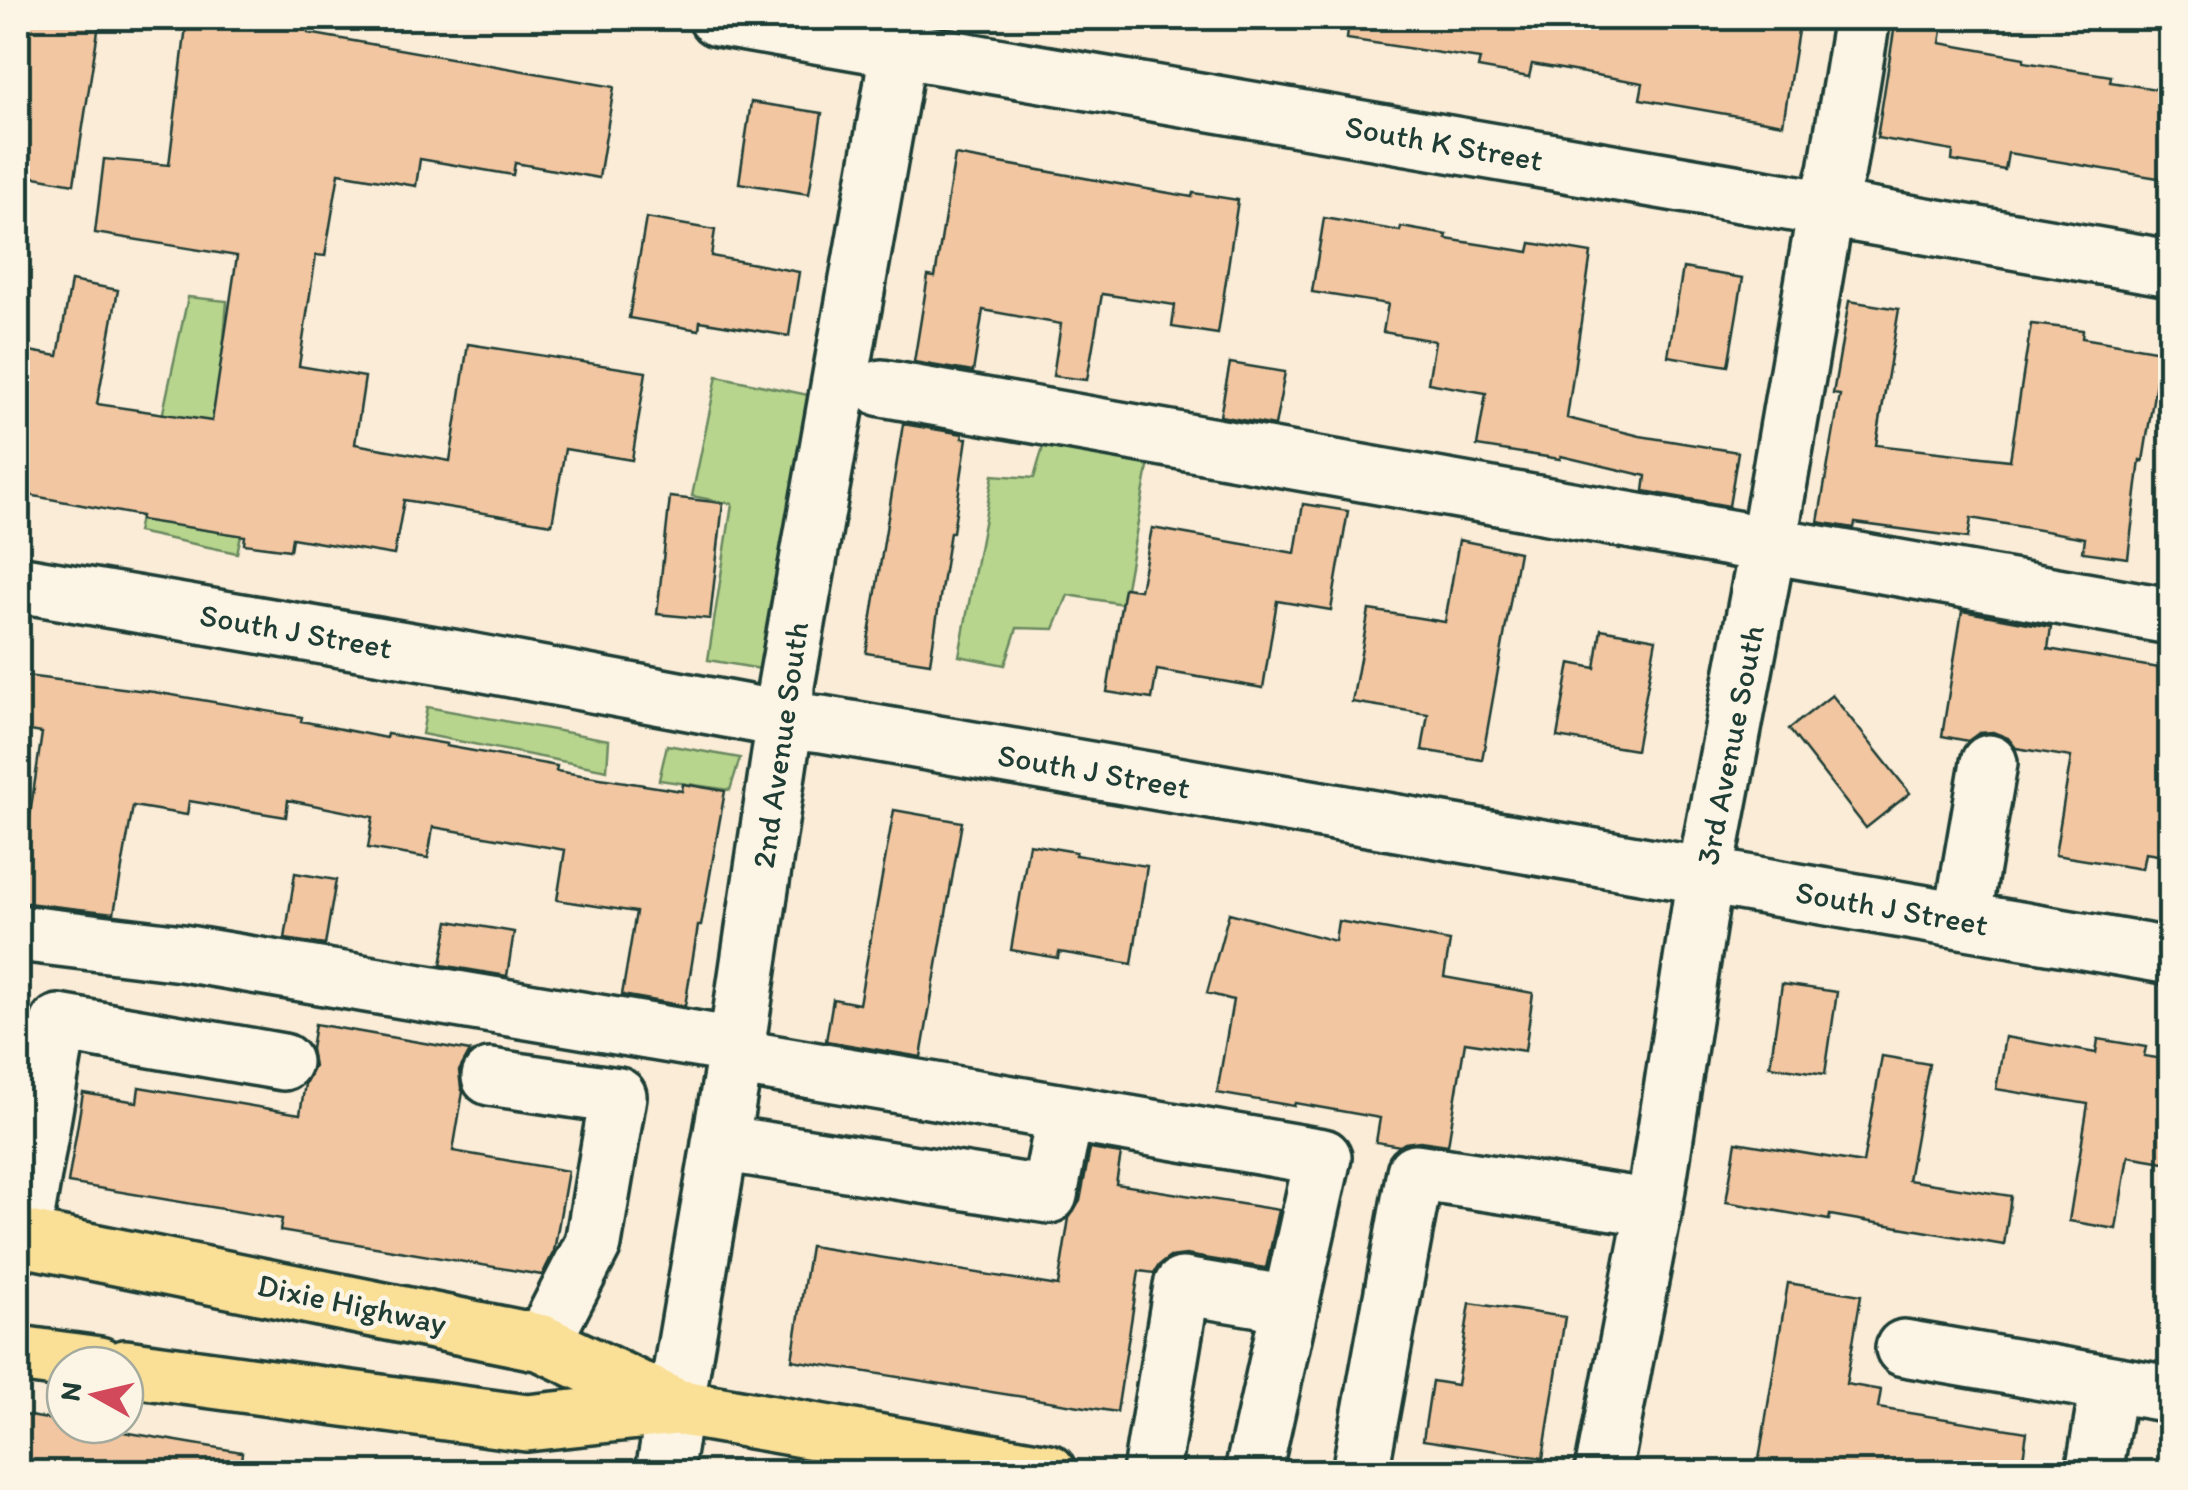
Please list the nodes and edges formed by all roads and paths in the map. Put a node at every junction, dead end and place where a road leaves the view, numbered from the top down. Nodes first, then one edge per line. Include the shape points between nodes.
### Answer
1 (717, 18) edge
2 (1862, 18) edge
3 (899, 33) edge
4 (1826, 209) junction
5 (2170, 268) edge
6 (882, 388) dead end
7 (1768, 544) junction
8 (18, 584) edge
9 (2170, 616) edge
10 (785, 720) junction
11 (1989, 763) dead end
12 (1705, 876) junction
13 (1962, 920) junction
14 (18, 933) edge
15 (2170, 956) edge
16 (736, 1052) junction
17 (283, 1062) dead end
18 (490, 1077) dead end
19 (1065, 1114) junction
20 (720, 1143) junction
21 (1654, 1208) junction
22 (20, 1237) edge
23 (1290, 1304) junction
24 (542, 1343) junction
25 (1904, 1348) dead end
26 (18, 1354) edge
27 (45, 1358) edge
28 (145, 1371) edge
29 (2110, 1384) junction
30 (2170, 1394) edge
31 (676, 1407) junction
32 (901, 1460) edge
33 (664, 1472) edge
34 (1048, 1472) edge
35 (1152, 1472) edge
36 (1252, 1472) edge
37 (1360, 1472) edge
38 (1603, 1472) edge
39 (2094, 1472) edge

1 - 3 street, South K Street
2 - 4 street, 3rd Avenue South
3 - 4 street, South K Street
3 - 10 street, 2nd Avenue South
4 - 5 street, South K Street
4 - 7 street, 3rd Avenue South
6 - 7 street
7 - 9 street
7 - 12 street, 3rd Avenue South
8 - 10 street, South J Street
10 - 12 street, South J Street
10 - 16 street, 2nd Avenue South
11 - 13 street
12 - 13 street, South J Street
12 - 21 street, 3rd Avenue South
13 - 15 street, South J Street
14 - 16 street via 182,952
16 - 19 street
16 - 20 street, 2nd Avenue South
17 - 22 street via 59,1022
18 - 24 street via 618,1096 593,1244
19 - 20 street via 1049,1195
19 - 23 street via 1323,1157
20 - 31 street, 2nd Avenue South
21 - 37 street via 1415,1172
21 - 38 street, 3rd Avenue South
22 - 24 main road, Dixie Highway
23 - 35 street via 1182,1286
23 - 36 street
24 - 31 main road, Dixie Highway
25 - 29 street
26 - 27 main road
28 - 31 main road, Dixie Highway via 527,1423
29 - 30 street
29 - 39 street
31 - 32 main road, Dixie Highway
31 - 33 street, 2nd Avenue South
32 - 34 main road, Dixie Highway

